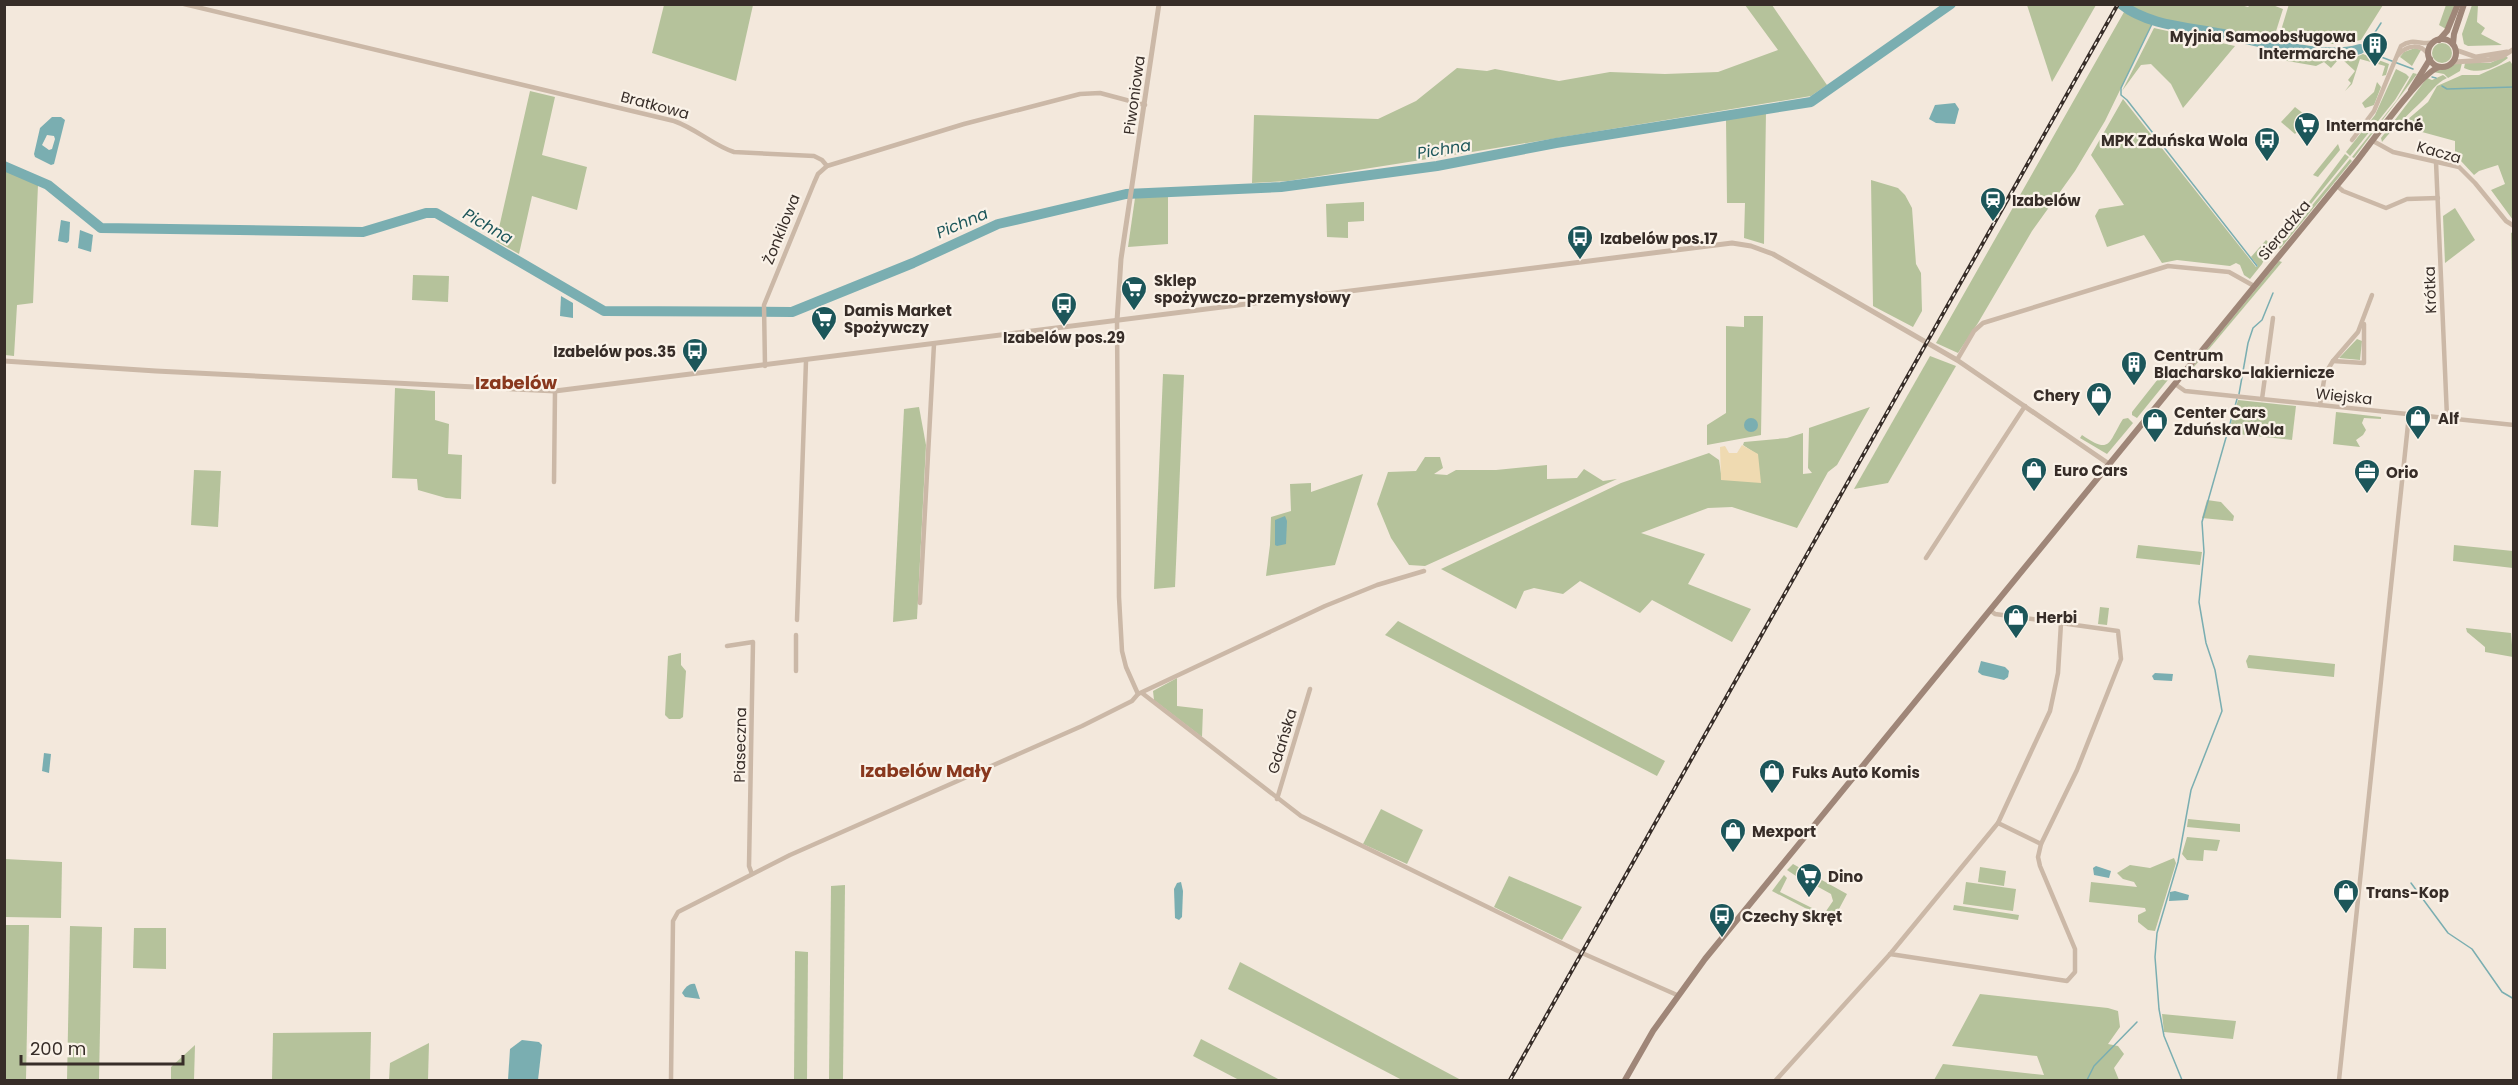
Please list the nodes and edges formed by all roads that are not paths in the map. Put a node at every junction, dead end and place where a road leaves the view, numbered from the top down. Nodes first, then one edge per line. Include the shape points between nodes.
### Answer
1 (184, 4) edge
2 (1159, 4) edge
3 (2458, 4) edge
4 (2464, 4) edge
5 (2437, 41) junction
6 (2455, 47) junction
7 (2514, 49) edge
8 (2507, 52) junction
9 (2396, 57) junction
10 (2429, 57) junction
11 (2453, 62) junction
12 (2439, 67) junction
13 (2411, 91) junction
14 (1145, 105) junction
15 (2352, 140) dead end
16 (2373, 141) junction
17 (2436, 162) junction
18 (827, 166) junction
19 (2336, 185) junction
20 (2438, 198) junction
21 (2514, 226) edge
22 (2254, 286) junction
23 (2372, 295) dead end
24 (2273, 318) dead end
25 (1117, 321) junction
26 (2364, 321) junction
27 (934, 344) junction
28 (4, 360) edge
29 (1957, 360) junction
30 (806, 361) junction
31 (2333, 361) junction
32 (765, 366) junction
33 (2175, 384) junction
34 (555, 391) junction
35 (2262, 399) junction
36 (2320, 405) junction
37 (2025, 406) junction
38 (2409, 415) junction
39 (2447, 417) junction
40 (2514, 425) edge
41 (2109, 464) junction
42 (554, 482) dead end
43 (1926, 558) dead end
44 (1424, 571) dead end
45 (921, 603) dead end
46 (1990, 610) junction
47 (797, 620) dead end
48 (2061, 623) junction
49 (796, 635) dead end
50 (727, 646) dead end
51 (796, 671) dead end
52 (1310, 689) dead end
53 (1140, 693) junction
54 (1277, 799) junction
55 (1998, 823) junction
56 (2041, 844) junction
57 (752, 874) junction
58 (1890, 954) junction
59 (1677, 995) junction
60 (671, 1080) edge
61 (1625, 1080) edge
62 (1776, 1080) edge
63 (2339, 1080) edge

1 - 18 street, Bratkowa via 674,121 734,152 814,156
2 - 14 street, Piwoniowa
3 - 5 main road via 2447,31
4 - 6 main road via 2454,34
5 - 6 main road via 2449,41
5 - 9 street via 2405,43
5 - 10 main road
6 - 8 street via 2476,57
6 - 11 main road
7 - 8 street
8 - 11 street via 2489,60
9 - 10 street via 2414,46 2423,48
9 - 15 street via 2374,111
10 - 12 main road
10 - 13 main road, Sieradzka
11 - 12 main road
12 - 13 main road, Sieradzka
13 - 16 main road, Sieradzka
14 - 18 street via 1100,93 1080,94
14 - 25 street, Piwoniowa via 1121,259
16 - 17 street, Kacza via 2393,152
16 - 19 main road, Sieradzka
17 - 20 street, Krótka
17 - 21 street, Kacza via 2462,169
18 - 32 street, Żonkilowa via 818,174 764,305
19 - 20 street via 2386,208 2407,199
19 - 22 main road, Sieradzka
20 - 39 street, Krótka
22 - 29 street via 2229,272 2168,266 1983,323
22 - 33 main road, Sieradzka
23 - 26 street
24 - 35 street
25 - 27 street
25 - 29 street via 1732,243 1773,254
25 - 53 street via 1122,651
26 - 31 street via 2351,343
26 - 31 street via 2364,363
27 - 30 street
27 - 45 street
28 - 34 street
29 - 37 street
30 - 32 street
30 - 47 street
31 - 36 street via 2323,380
32 - 34 street
33 - 35 street, Wiejska via 2185,391
33 - 41 main road, Sieradzka
34 - 42 street
35 - 36 street, Wiejska
36 - 38 street, Wiejska
37 - 41 street
37 - 43 street
38 - 39 street, Wiejska
38 - 63 street
39 - 40 street, Wiejska
41 - 46 main road, Sieradzka
44 - 53 street via 1325,606
46 - 48 street via 1995,614
46 - 59 main road, Sieradzka
48 - 55 street via 2058,673 2050,711
48 - 56 street via 2118,631 2121,653 2078,771
49 - 51 street
50 - 57 street, Piaseczna via 753,642 749,866
52 - 54 street, Gdańska
53 - 54 street
53 - 57 street via 1083,726
54 - 59 street via 1308,820
55 - 56 street
55 - 58 street
56 - 58 street via 2040,866 2075,950 2075,972 2067,981
57 - 60 street via 674,916
58 - 62 street
59 - 61 main road, Sieradzka

